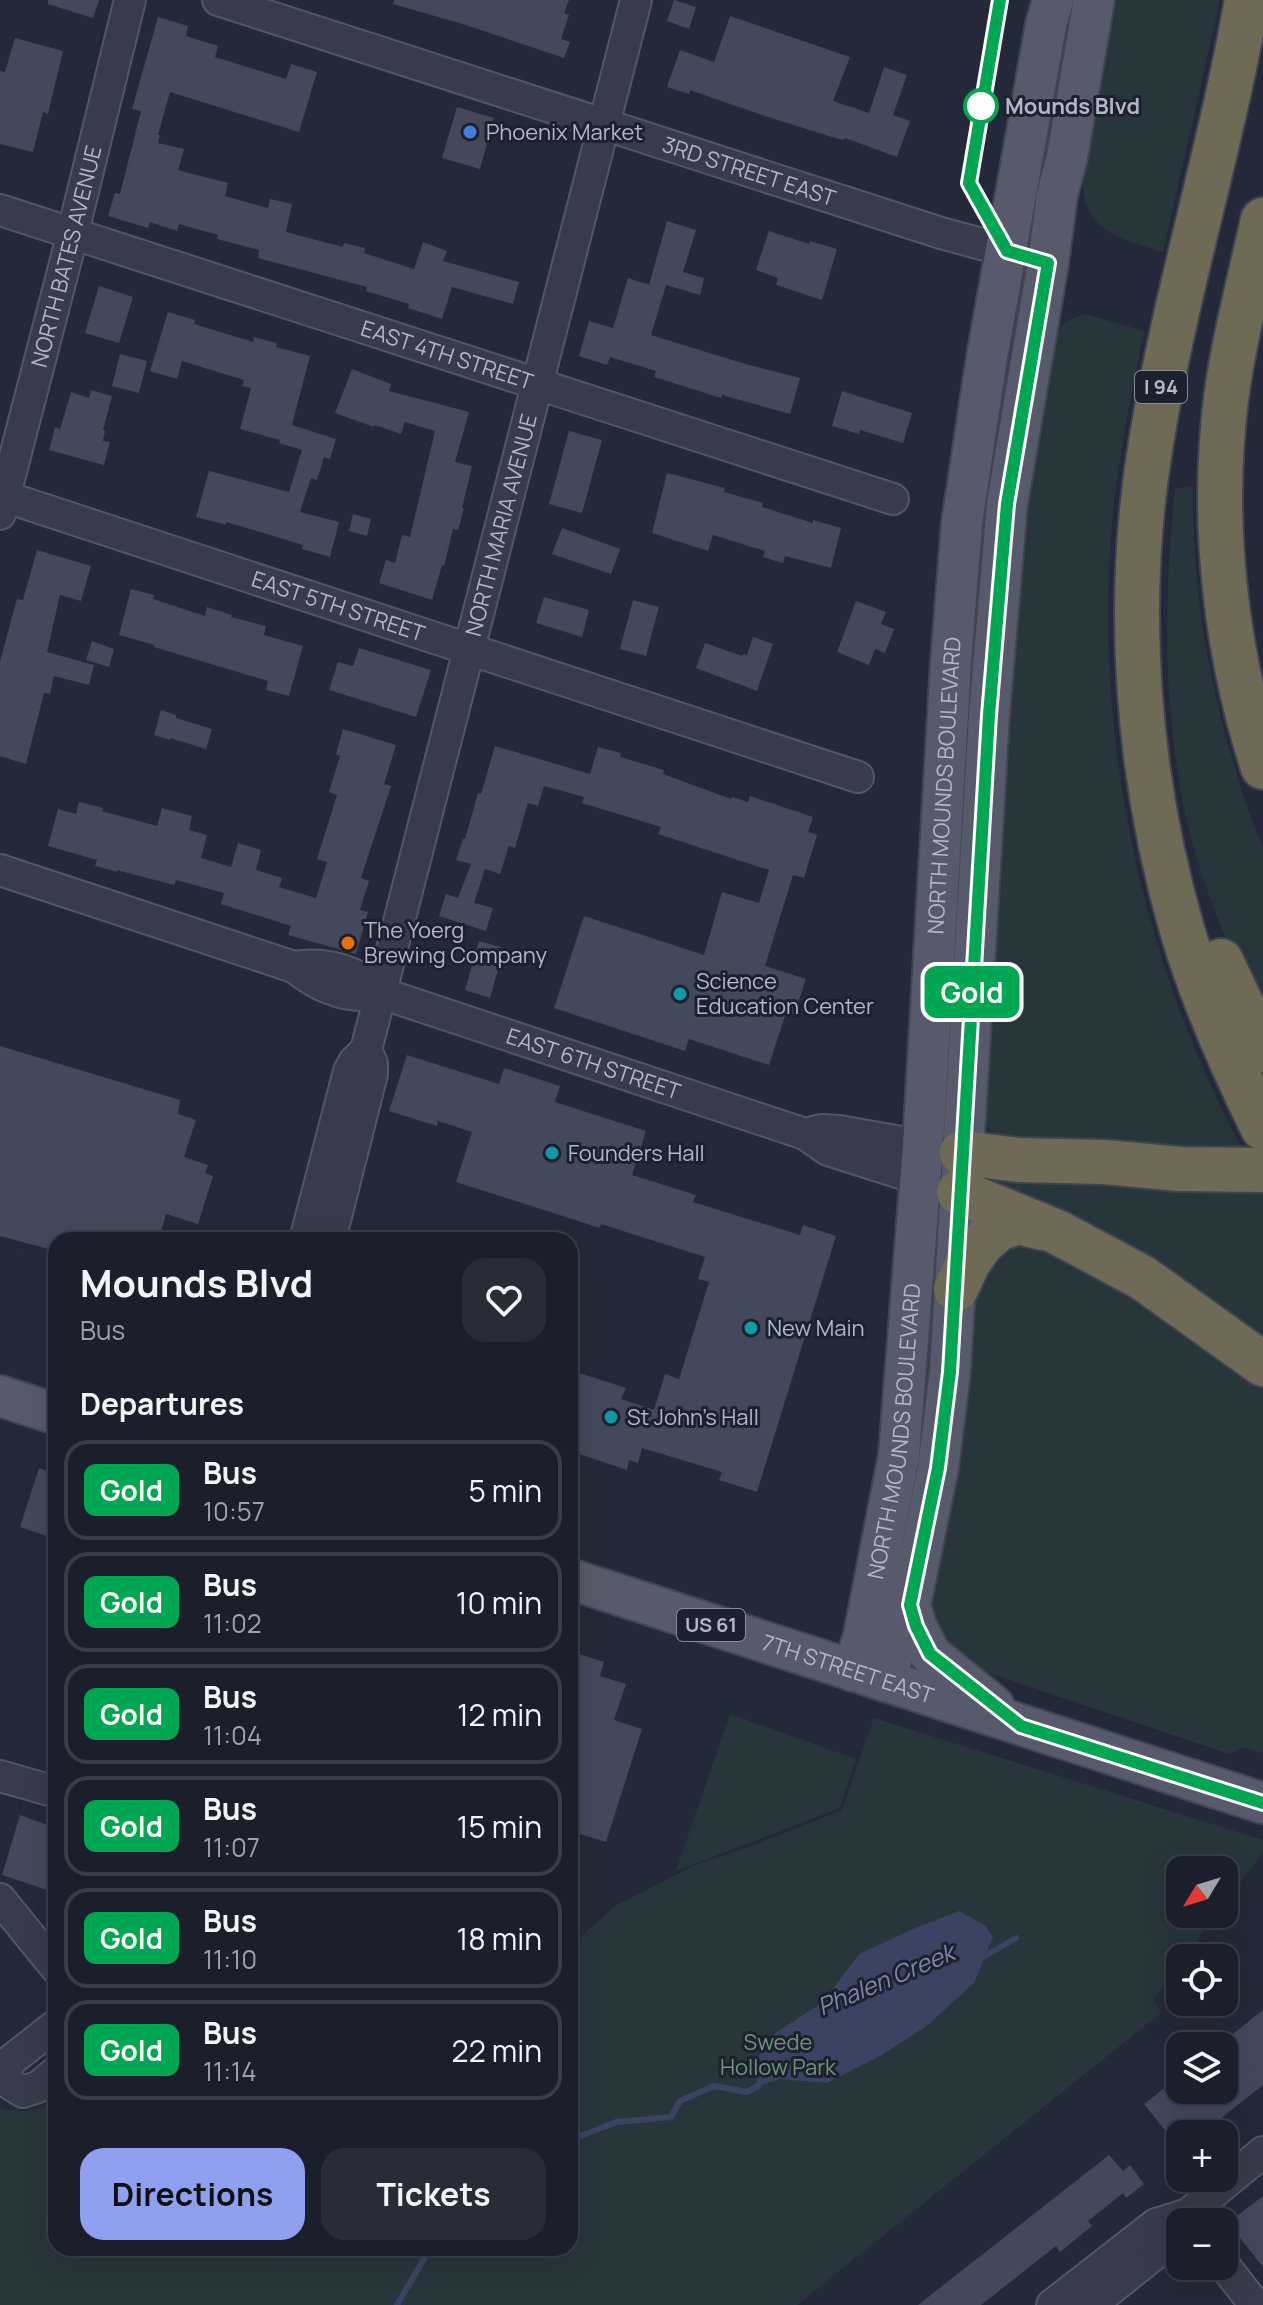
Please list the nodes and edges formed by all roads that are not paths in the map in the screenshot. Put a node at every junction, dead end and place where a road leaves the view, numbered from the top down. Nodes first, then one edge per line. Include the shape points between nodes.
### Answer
1 (130, 0) edge
2 (218, 0) edge
3 (636, 0) edge
4 (1053, 0) edge
5 (1094, 0) edge
6 (1247, 0) edge
7 (606, 123) junction
8 (0, 210) edge
9 (1263, 220) edge
10 (72, 233) junction
11 (1007, 251) junction
12 (1048, 263) junction
13 (539, 384) junction
14 (893, 499) dead end
15 (1, 502) edge
16 (470, 648) junction
17 (1263, 767) edge
18 (858, 777) dead end
19 (1150, 780) junction
20 (0, 870) edge
21 (381, 993) junction
22 (366, 1050) junction
23 (1263, 1050) edge
24 (1263, 1128) edge
25 (941, 1167) junction
26 (1263, 1170) edge
27 (307, 1232) edge
28 (332, 1232) edge
29 (1057, 1232) junction
30 (956, 1289) junction
31 (1263, 1364) edge
32 (0, 1396) edge
33 (48, 1411) edge
34 (578, 1582) edge
35 (910, 1605) junction
36 (868, 1676) junction
37 (1021, 1726) junction
38 (0, 1776) edge
39 (48, 1790) edge
40 (1263, 1803) edge
41 (0, 1899) edge
42 (48, 1958) edge
43 (48, 2031) edge
44 (48, 2079) edge
45 (1263, 2152) edge
46 (1201, 2208) edge
47 (1166, 2223) edge
48 (1166, 2245) edge
49 (1236, 2280) edge
50 (1052, 2305) edge
51 (1091, 2305) edge
52 (1255, 2305) edge

1 - 10 street, NORTH BATES AVENUE
2 - 7 street, 3RD STREET EAST
3 - 7 street, NORTH MARIA AVENUE
4 - 11 main road, NORTH MOUNDS BOULEVARD
5 - 12 main road, NORTH MOUNDS BOULEVARD
6 - 19 highway, I 94 via 1147,472 1137,610
7 - 11 street, 3RD STREET EAST
7 - 13 street, NORTH MARIA AVENUE
8 - 10 street, EAST 4TH STREET
9 - 17 highway via 1230,373 1221,495 1232,639
10 - 13 street, EAST 4TH STREET
10 - 15 street, NORTH BATES AVENUE
11 - 12 main road
11 - 25 main road, NORTH MOUNDS BOULEVARD via 962,523 950,676
12 - 25 main road, NORTH MOUNDS BOULEVARD via 1007,504
13 - 14 street, EAST 4TH STREET
13 - 16 street, NORTH MARIA AVENUE
15 - 16 street, EAST 5TH STREET
16 - 18 street, EAST 5TH STREET
16 - 21 street, NORTH MARIA AVENUE
19 - 23 highway via 1216,950
19 - 24 highway, I 94 via 1184,935 1218,1030
20 - 21 street, EAST 6TH STREET via 294,967 342,993
21 - 22 street, NORTH MARIA AVENUE
21 - 25 street, EAST 6TH STREET via 805,1134 839,1131
22 - 27 street, NORTH MARIA AVENUE via 349,1071
22 - 28 street, NORTH MARIA AVENUE via 372,1074
25 - 26 highway via 1018,1160
25 - 29 highway
25 - 30 main road, NORTH MOUNDS BOULEVARD
25 - 36 main road, NORTH MOUNDS BOULEVARD via 899,1455 864,1635
29 - 30 highway via 1018,1222 998,1229 981,1244
29 - 31 highway via 1143,1278
30 - 35 main road, NORTH MOUNDS BOULEVARD via 938,1468
32 - 33 main road
34 - 36 main road, 7TH STREET EAST / US 61
35 - 36 main road, NORTH MOUNDS BOULEVARD
35 - 37 main road via 930,1654
36 - 37 main road, 7TH STREET EAST
37 - 40 main road, 7TH STREET EAST
38 - 39 street
41 - 42 street
43 - 44 street via 10,2061 5,2073 23,2092
45 - 46 street
47 - 50 street via 1156,2224
48 - 51 street
49 - 52 street

